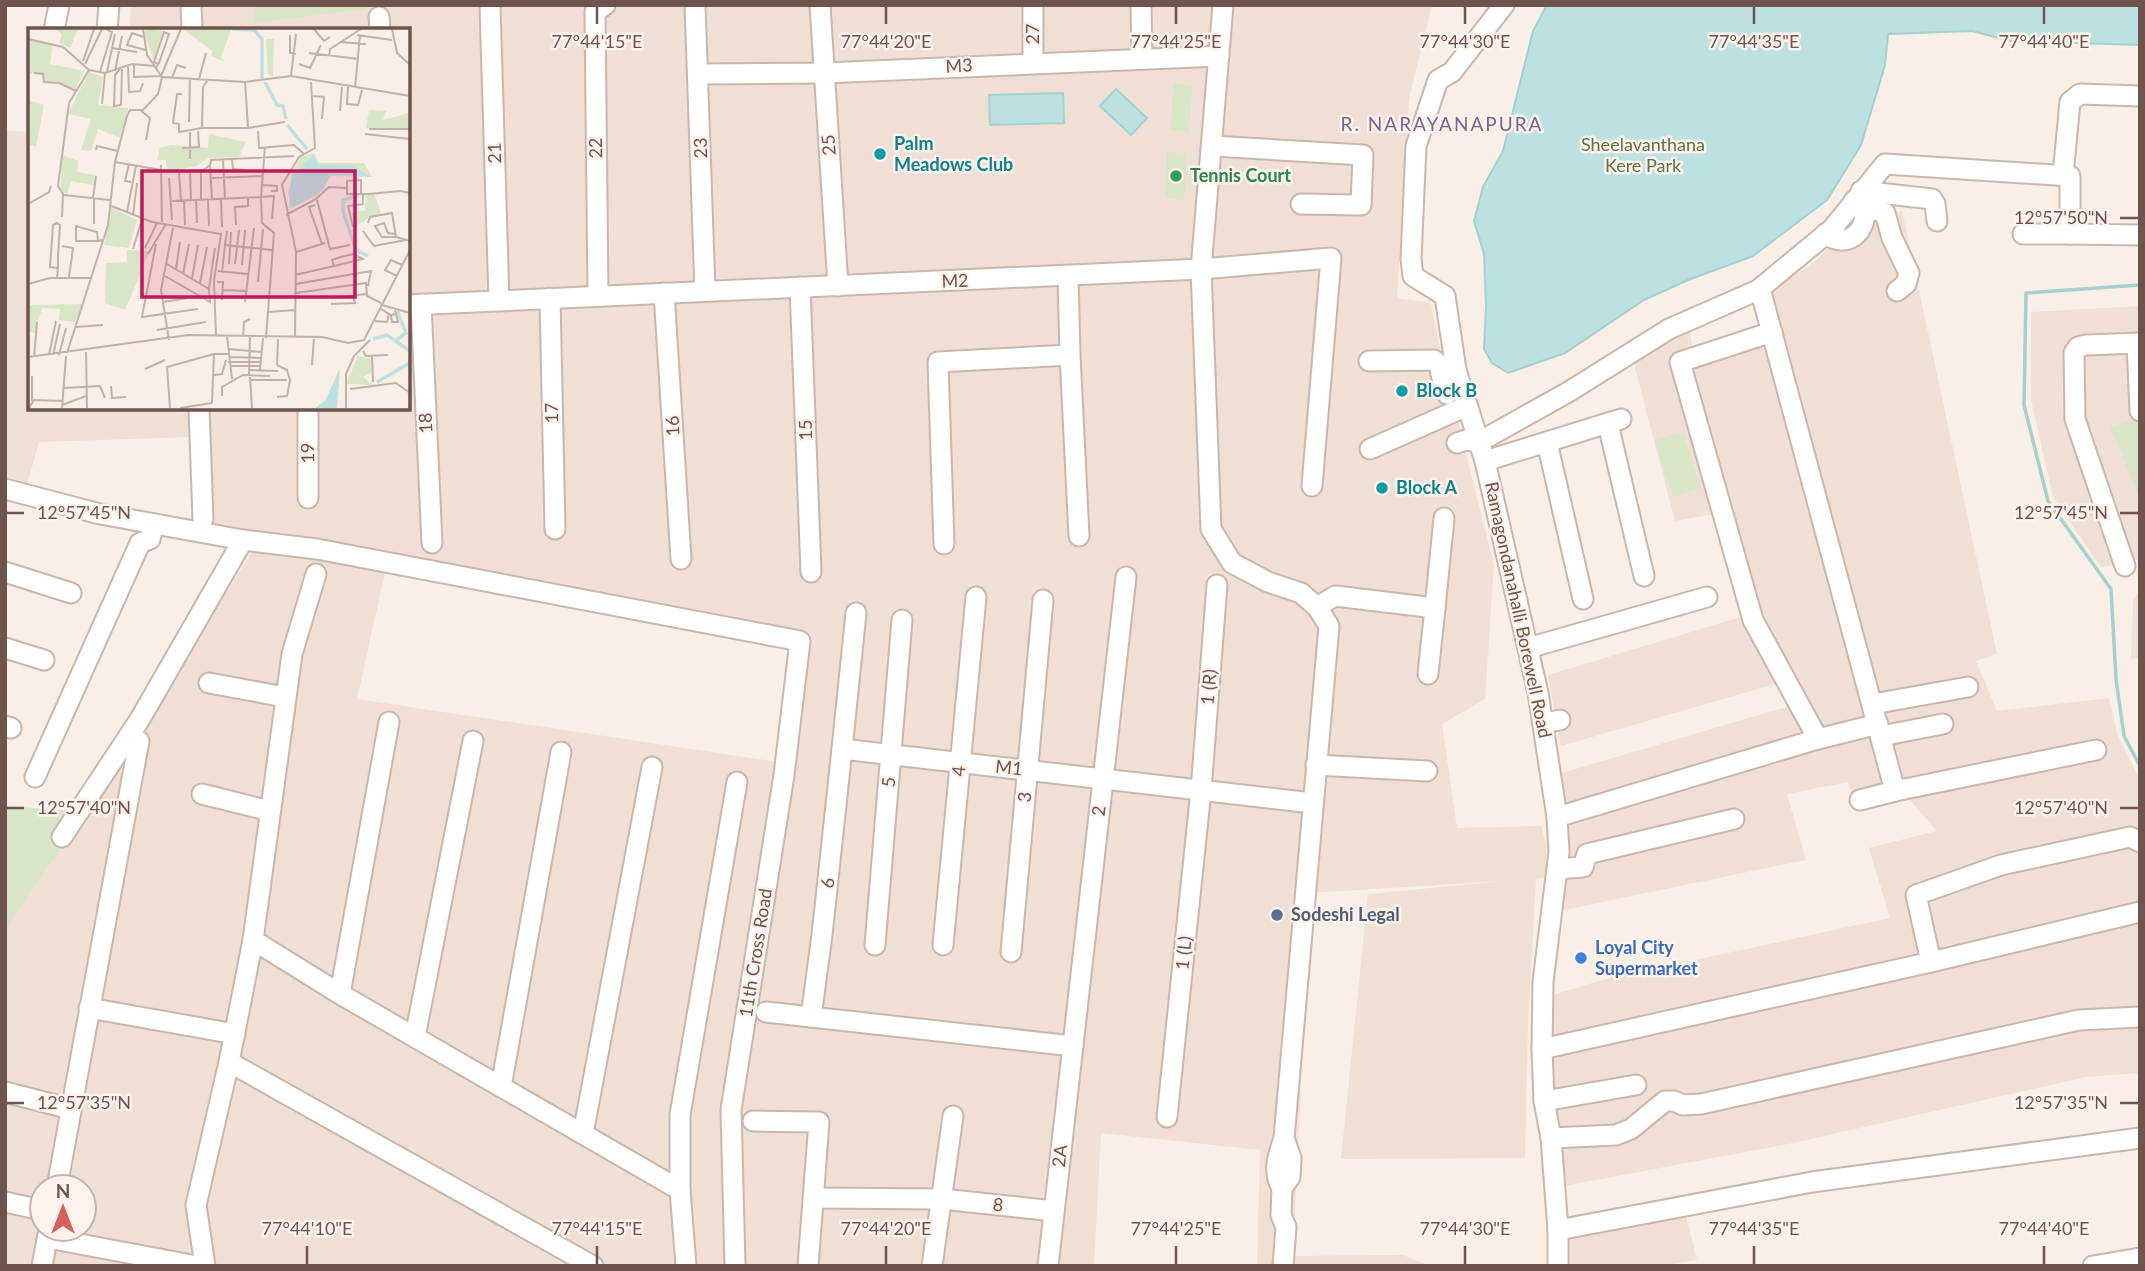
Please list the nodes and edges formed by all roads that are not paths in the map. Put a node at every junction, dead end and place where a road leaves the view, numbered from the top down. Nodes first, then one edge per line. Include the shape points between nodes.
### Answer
1 (59, 5) edge
2 (109, 5) edge
3 (191, 5) edge
4 (605, 5) edge
5 (695, 5) edge
6 (820, 5) edge
7 (1033, 5) edge
8 (1141, 5) edge
9 (1223, 5) edge
10 (1504, 5) edge
11 (491, 6) edge
12 (54, 28) edge
13 (107, 28) edge
14 (192, 28) edge
15 (1219, 56) junction
16 (1142, 59) junction
17 (1033, 63) junction
18 (824, 73) junction
19 (699, 74) junction
20 (2140, 96) edge
21 (1213, 146) junction
22 (2063, 175) junction
23 (1860, 200) junction
24 (1301, 204) dead end
25 (1937, 220) dead end
26 (2023, 233) dead end
27 (2070, 234) junction
28 (2140, 234) edge
29 (1201, 269) junction
30 (1757, 269) dead end
31 (1068, 276) junction
32 (838, 286) junction
33 (800, 287) junction
34 (705, 291) junction
35 (1897, 291) dead end
36 (664, 293) junction
37 (1760, 293) junction
38 (598, 296) junction
39 (550, 298) junction
40 (499, 300) junction
41 (414, 304) edge
42 (1772, 332) junction
43 (2138, 343) edge
44 (1070, 355) junction
45 (1368, 361) dead end
46 (1449, 372) junction
47 (1456, 399) junction
48 (199, 410) edge
49 (307, 410) edge
50 (2140, 411) edge
51 (1547, 442) junction
52 (1472, 447) junction
53 (1370, 449) dead end
54 (1312, 486) dead end
55 (5, 489) edge
56 (308, 498) dead end
57 (1444, 518) dead end
58 (203, 519) dead end
59 (146, 522) junction
60 (555, 529) dead end
61 (1079, 536) dead end
62 (243, 540) junction
63 (432, 543) dead end
64 (944, 544) dead end
65 (681, 559) dead end
66 (2125, 566) dead end
67 (5, 572) edge
68 (811, 572) dead end
69 (316, 574) dead end
70 (1644, 576) dead end
71 (1126, 577) dead end
72 (1217, 585) dead end
73 (71, 593) dead end
74 (976, 597) dead end
75 (1707, 597) dead end
76 (1583, 599) dead end
77 (1044, 600) dead end
78 (1317, 607) junction
79 (1435, 608) junction
80 (856, 613) dead end
81 (902, 620) dead end
82 (5, 648) edge
83 (1528, 648) junction
84 (44, 660) dead end
85 (1428, 674) dead end
86 (209, 683) dead end
87 (1968, 687) dead end
88 (285, 697) junction
89 (1873, 704) junction
90 (389, 722) dead end
91 (1943, 724) dead end
92 (1880, 730) junction
93 (1818, 739) junction
94 (139, 741) dead end
95 (473, 741) dead end
96 (842, 749) junction
97 (2095, 750) dead end
98 (561, 752) dead end
99 (891, 754) junction
100 (960, 763) junction
101 (1316, 765) junction
102 (652, 767) dead end
103 (1028, 770) junction
104 (1427, 771) dead end
105 (35, 777) dead end
106 (1103, 778) junction
107 (737, 782) dead end
108 (1201, 790) junction
109 (1895, 791) junction
110 (202, 794) dead end
111 (1860, 800) dead end
112 (1312, 803) junction
113 (270, 811) junction
114 (1557, 817) junction
115 (1734, 819) dead end
116 (62, 837) dead end
117 (2140, 842) edge
118 (1557, 869) junction
119 (2140, 912) edge
120 (253, 940) junction
121 (875, 945) dead end
122 (943, 945) dead end
123 (1011, 952) dead end
124 (1931, 962) junction
125 (340, 994) junction
126 (89, 1008) junction
127 (766, 1012) dead end
128 (810, 1017) junction
129 (2140, 1017) edge
130 (234, 1034) junction
131 (415, 1037) junction
132 (1073, 1046) junction
133 (1542, 1049) junction
134 (229, 1062) junction
135 (1636, 1086) dead end
136 (502, 1087) junction
137 (5, 1092) edge
138 (1544, 1101) junction
139 (71, 1109) junction
140 (953, 1116) dead end
141 (1167, 1117) dead end
142 (753, 1121) dead end
143 (583, 1134) junction
144 (1551, 1138) junction
145 (2140, 1138) edge
146 (60, 1173) edge
147 (681, 1190) junction
148 (814, 1198) junction
149 (942, 1199) junction
150 (5, 1202) edge
151 (28, 1207) edge
152 (1054, 1211) junction
153 (1281, 1215) junction
154 (1558, 1230) junction
155 (46, 1243) edge
156 (93, 1243) edge
157 (2133, 1261) edge
158 (42, 1266) edge
159 (197, 1266) edge
160 (205, 1266) edge
161 (593, 1266) edge
162 (686, 1266) edge
163 (735, 1266) edge
164 (808, 1266) edge
165 (932, 1266) edge
166 (1048, 1266) edge
167 (1272, 1266) edge
168 (1283, 1266) edge
169 (1558, 1266) edge
170 (2093, 1266) edge

1 - 12 street
2 - 13 street
3 - 14 street
4 - 38 street, 22 via 595,12
5 - 19 street, 23
6 - 18 street, 25
7 - 17 street, 27
8 - 16 street
9 - 15 street
10 - 46 street, Ramagondanahalli Borewell Road via 1452,72 1438,80 1416,146 1413,276 1445,296
11 - 40 street, 21
15 - 16 street, M3
15 - 21 street
16 - 17 street, M3
17 - 18 street, M3
18 - 19 street, M3
18 - 32 street, 25
19 - 34 street, 23
20 - 22 street via 2080,94 2070,102
21 - 24 street via 1364,156 1361,205
21 - 29 street
22 - 23 street via 1885,164
22 - 27 street via 2070,176
23 - 25 street via 1931,199
23 - 35 street via 1885,213 1909,273 1906,284
23 - 37 street
26 - 27 street
27 - 28 street
29 - 31 street, M2
29 - 54 street, M2 via 1331,258
29 - 78 street via 1211,529 1232,564 1301,593
30 - 37 street
31 - 32 street, M2
31 - 44 street
32 - 33 street, M2
33 - 34 street, M2
33 - 68 street, 15
34 - 36 street, M2
36 - 38 street, M2
36 - 65 street, 16
37 - 42 street
37 - 52 street via 1669,329
38 - 39 street, M2
39 - 40 street, M2
39 - 60 street, 17
40 - 41 street, M2
41 - 63 street, 18
42 - 89 street
42 - 93 street via 1680,362 1753,620
43 - 50 street
43 - 66 street via 2086,345 2074,352 2075,419
44 - 61 street
44 - 64 street via 938,362
45 - 46 street via 1434,359
46 - 47 street, Ramagondanahalli Borewell Road
47 - 52 street, Ramagondanahalli Borewell Road
47 - 53 street
48 - 58 street
49 - 56 street, 19
51 - 52 street
51 - 70 street via 1615,421
51 - 76 street
52 - 83 street, Ramagondanahalli Borewell Road
55 - 59 street
57 - 79 street
59 - 62 street
59 - 105 street via 134,536 140,543
62 - 116 street via 140,719
62 - 163 street, 11th Cross Road via 317,549 800,641 784,775 731,1110
67 - 73 street
69 - 88 street via 292,654
71 - 106 street, 2
72 - 108 street, 1 (R)
74 - 100 street, 4
75 - 83 street
77 - 103 street, 3
78 - 79 street via 1335,596
78 - 101 street via 1329,626
79 - 85 street
80 - 96 street
81 - 99 street, 5
82 - 84 street
83 - 114 street, Ramagondanahalli Borewell Road via 1546,690 1552,722
86 - 88 street
87 - 89 street
88 - 113 street
89 - 92 street
90 - 125 street
91 - 92 street
92 - 93 street
92 - 109 street
93 - 114 street
94 - 126 street
95 - 131 street
96 - 99 street, M1
96 - 128 street, 6
97 - 109 street
98 - 136 street
99 - 100 street, M1
99 - 121 street, 5
100 - 103 street, M1
100 - 122 street, 4
101 - 104 street
101 - 112 street
102 - 143 street
103 - 106 street, M1
103 - 123 street, 3
106 - 108 street, M1
106 - 132 street, 2
107 - 147 street via 681,1115
108 - 112 street, M1
108 - 141 street, 1 (L)
109 - 111 street
110 - 113 street
112 - 153 street via 1284,1138 1276,1168 1282,1188
113 - 120 street
114 - 118 street, Ramagondanahalli Borewell Road
115 - 118 street via 1587,854 1583,867
117 - 124 street via 2130,837 2001,865 1916,895
118 - 133 street, Ramagondanahalli Borewell Road via 1543,982
119 - 124 street
120 - 125 street
120 - 130 street
124 - 133 street
125 - 131 street
126 - 130 street
126 - 139 street
127 - 128 street
128 - 132 street
129 - 144 street via 2080,1020 1701,1104 1665,1101 1631,1129 1616,1135
130 - 134 street
131 - 136 street
132 - 152 street, 2A
133 - 138 street, Ramagondanahalli Borewell Road
134 - 160 street via 196,1205
134 - 161 street
135 - 138 street
136 - 143 street
137 - 139 street
138 - 144 street, Ramagondanahalli Borewell Road
139 - 146 street
140 - 149 street
142 - 148 street via 819,1122
143 - 147 street
144 - 154 street, Ramagondanahalli Borewell Road
145 - 154 street via 1812,1181
147 - 162 street
148 - 149 street, 8
148 - 164 street
149 - 152 street, 8
149 - 165 street
150 - 151 street
152 - 166 street, 2A
153 - 167 street via 1275,1226
153 - 168 street via 1286,1227
154 - 169 street, Ramagondanahalli Borewell Road
155 - 158 street
156 - 159 street
157 - 170 street

